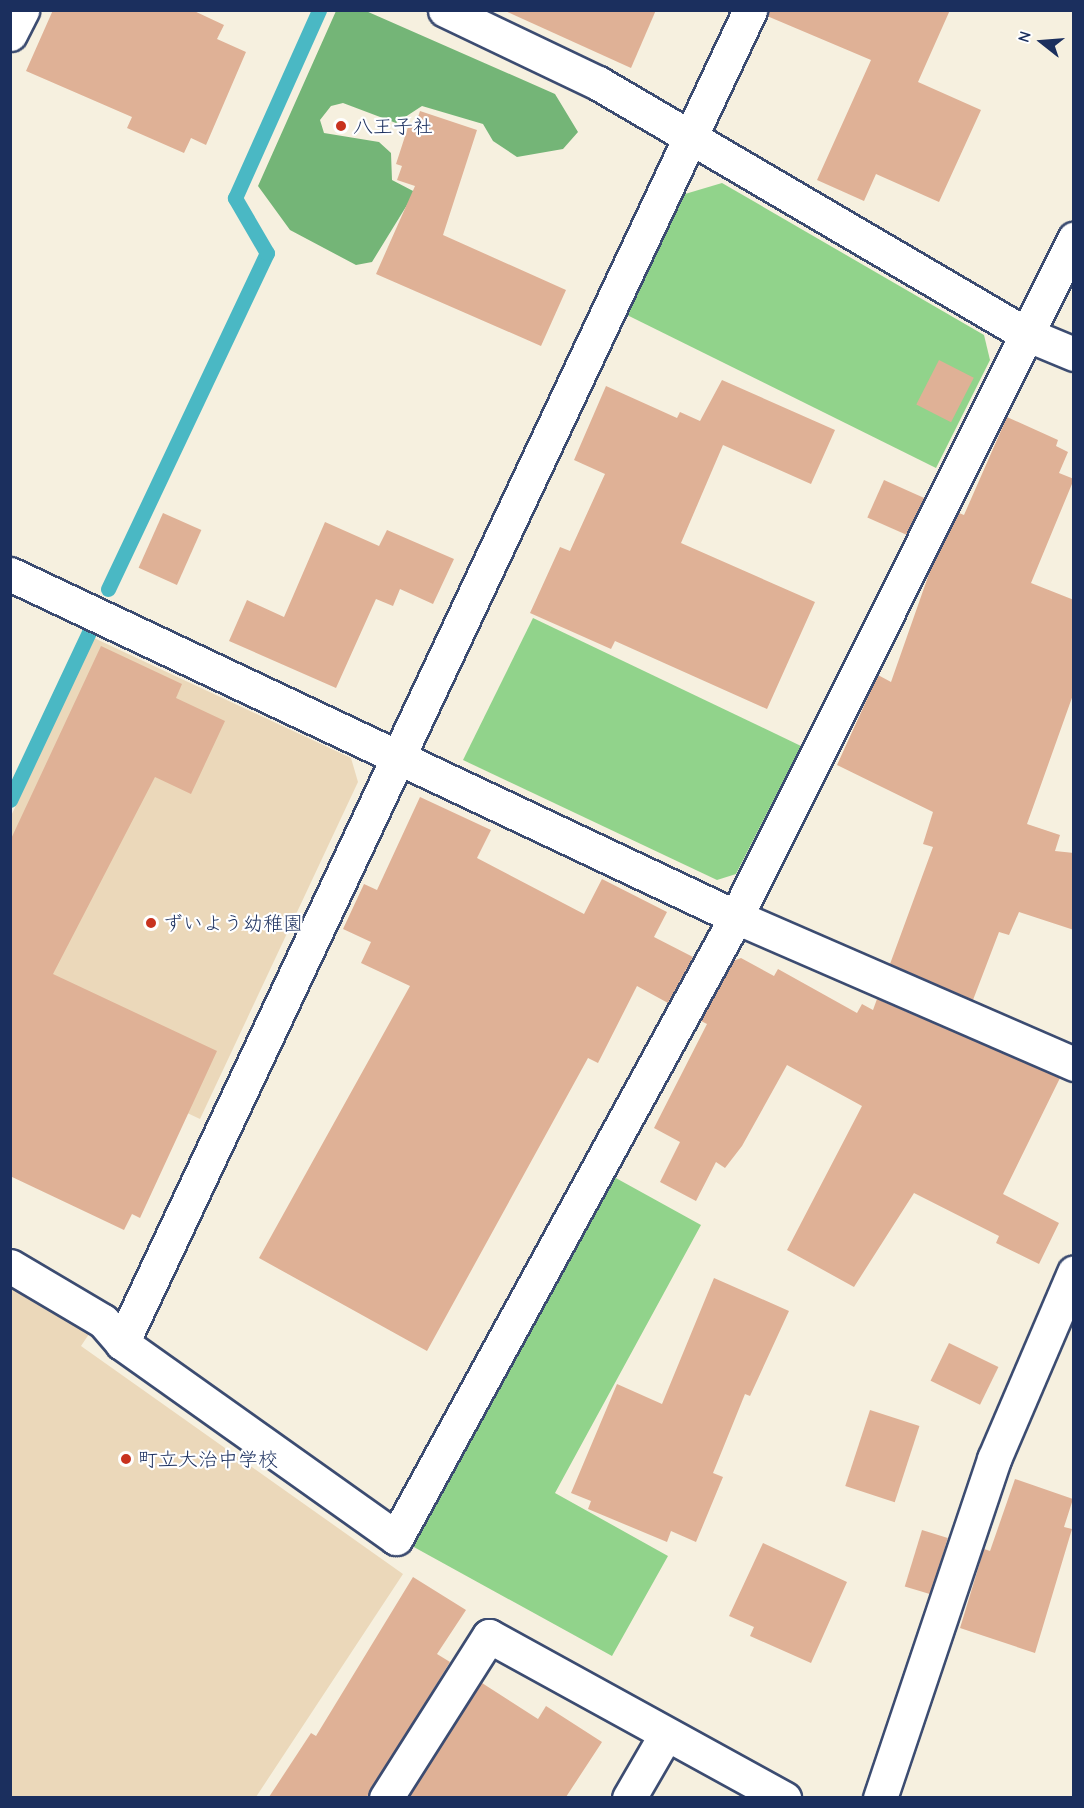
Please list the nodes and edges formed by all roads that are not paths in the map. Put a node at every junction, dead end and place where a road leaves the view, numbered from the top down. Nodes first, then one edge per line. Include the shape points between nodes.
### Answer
1 (22, 10) edge
2 (445, 10) edge
3 (750, 10) edge
4 (10, 34) edge
5 (689, 140) junction
6 (1074, 239) edge
7 (1026, 334) junction
8 (1074, 354) edge
9 (10, 574) edge
10 (398, 757) junction
11 (736, 917) junction
12 (1074, 1064) edge
13 (10, 1266) edge
14 (1074, 1272) edge
15 (122, 1343) junction
16 (665, 1736) junction
17 (386, 1797) edge
18 (629, 1797) edge
19 (784, 1797) edge
20 (880, 1797) edge

1 - 4 street
2 - 5 street via 598,83
3 - 5 street
5 - 7 street
5 - 10 street
6 - 7 street
7 - 8 street
7 - 11 street
9 - 10 street
10 - 11 street
10 - 15 street
11 - 12 street
11 - 15 street via 396,1538
13 - 15 street via 103,1321
14 - 20 street via 994,1459
16 - 17 street via 489,1636
16 - 18 street
16 - 19 street

